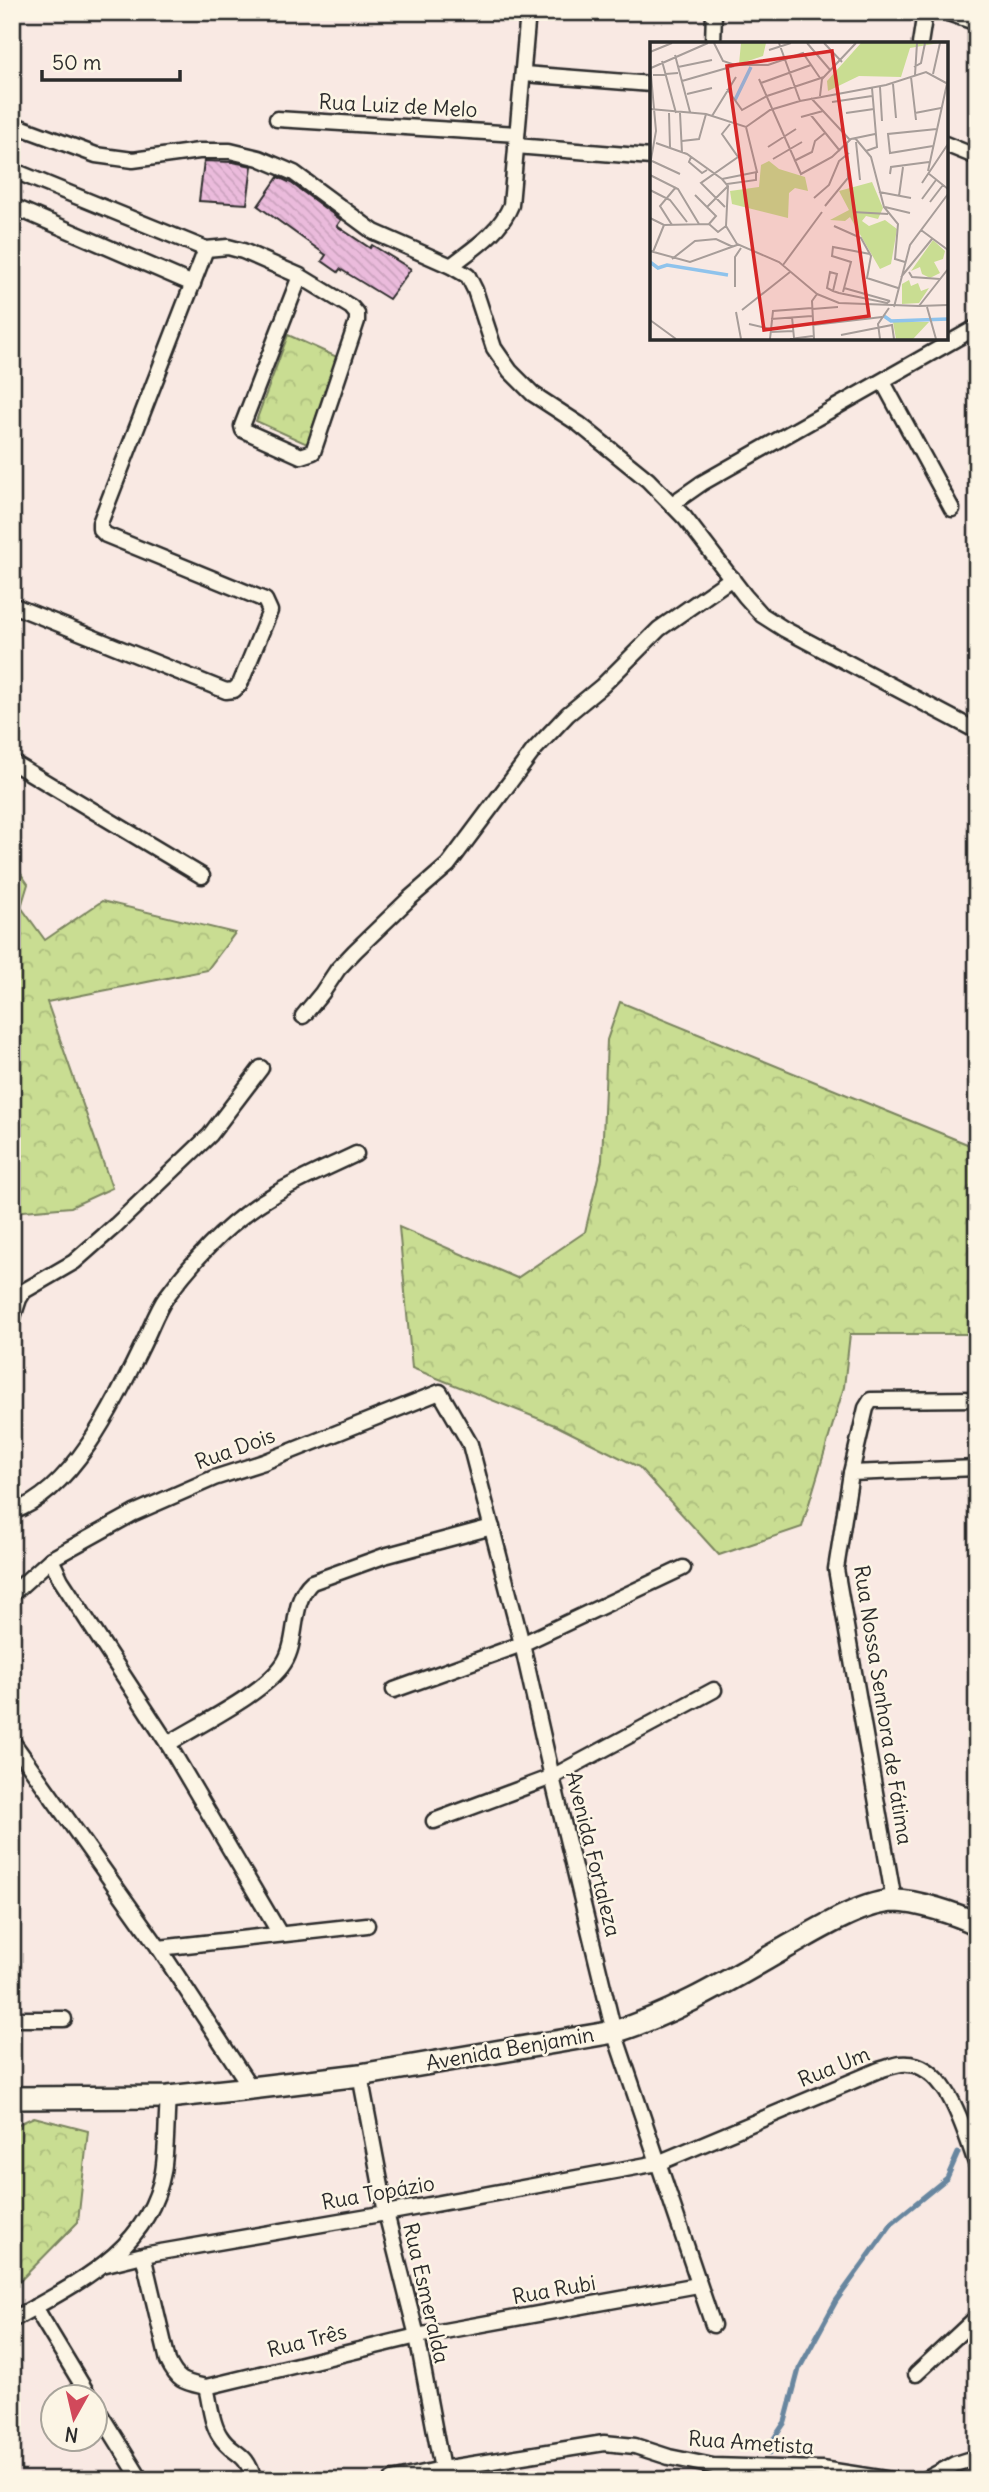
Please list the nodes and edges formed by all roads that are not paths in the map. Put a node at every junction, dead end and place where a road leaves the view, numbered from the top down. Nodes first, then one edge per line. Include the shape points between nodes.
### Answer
1 (528, 12) edge
2 (714, 12) edge
3 (925, 12) edge
4 (945, 12) edge
5 (977, 23) edge
6 (713, 42) edge
7 (920, 42) edge
8 (524, 74) junction
9 (650, 84) edge
10 (277, 119) dead end
11 (12, 124) edge
12 (517, 140) junction
13 (947, 146) edge
14 (650, 157) edge
15 (977, 158) edge
16 (12, 170) edge
17 (12, 206) edge
18 (206, 248) junction
19 (452, 266) junction
20 (300, 276) junction
21 (193, 284) junction
22 (977, 327) edge
23 (883, 382) junction
24 (672, 504) junction
25 (952, 509) dead end
26 (732, 578) junction
27 (12, 605) edge
28 (977, 731) edge
29 (12, 762) edge
30 (202, 876) dead end
31 (303, 1016) dead end
32 (261, 1068) dead end
33 (356, 1154) dead end
34 (12, 1321) edge
35 (440, 1392) joint
36 (977, 1399) edge
37 (977, 1468) edge
38 (852, 1473) junction
39 (12, 1512) edge
40 (492, 1527) junction
41 (51, 1559) junction
42 (683, 1568) dead end
43 (12, 1594) edge
44 (522, 1644) junction
45 (394, 1690) dead end
46 (714, 1690) dead end
47 (12, 1741) edge
48 (168, 1744) junction
49 (552, 1777) junction
50 (434, 1821) dead end
51 (894, 1901) junction
52 (977, 1924) edge
53 (367, 1925) dead end
54 (280, 1934) junction
55 (159, 1948) junction
56 (64, 2018) dead end
57 (12, 2019) edge
58 (614, 2032) junction
59 (360, 2075) junction
60 (251, 2088) junction
61 (168, 2097) junction
62 (12, 2098) edge
63 (658, 2163) junction
64 (977, 2166) edge
65 (386, 2213) junction
66 (143, 2255) junction
67 (106, 2264) junction
68 (698, 2285) junction
69 (35, 2307) junction
70 (977, 2317) edge
71 (12, 2320) edge
72 (713, 2325) dead end
73 (417, 2336) junction
74 (916, 2374) dead end
75 (82, 2384) edge
76 (206, 2387) junction
77 (108, 2427) edge
78 (977, 2457) edge
79 (443, 2474) edge
80 (141, 2480) edge
81 (254, 2480) edge
82 (392, 2480) edge
83 (892, 2480) edge
84 (925, 2480) edge

1 - 8 street
2 - 6 street
3 - 7 street
4 - 5 street
8 - 9 street
8 - 12 street
10 - 12 street, Rua Luiz de Melo
11 - 19 street via 96,155 133,160 230,151 259,158 294,173 374,232
12 - 14 street, Rua Luiz de Melo
12 - 19 street via 506,218
13 - 15 street
16 - 18 street
17 - 21 street
18 - 20 street via 243,251
18 - 21 street
19 - 24 street via 468,276 494,348 510,372
20 - 20 street via 242,426 300,456 313,452 357,321 351,307
21 - 27 street via 100,529 265,600 270,611 240,684 226,691
22 - 23 street
23 - 24 street
23 - 25 street
24 - 26 street
26 - 28 street via 762,615 784,629
26 - 31 street via 659,629 568,714 534,750 454,858 346,960
29 - 30 street
32 - 34 street via 210,1135 106,1234 74,1262 24,1291
33 - 39 street via 274,1194 200,1257 166,1298 113,1403 73,1467 48,1491
35 - 40 street, Avenida Fortaleza via 470,1444
35 - 41 street, Rua Dois via 214,1478 134,1513
36 - 38 street, Rua Nossa Senhora de Fátima via 871,1400
37 - 38 street
38 - 51 street, Rua Nossa Senhora de Fátima via 836,1569
40 - 44 street, Avenida Fortaleza
40 - 48 street via 384,1556 312,1582 301,1597 286,1661 269,1682
41 - 43 street, Rua Dois
41 - 48 street
42 - 44 street
44 - 45 street
44 - 49 street, Avenida Fortaleza
46 - 49 street
47 - 55 street
48 - 54 street
49 - 50 street
49 - 58 street, Avenida Fortaleza
51 - 52 street, Avenida Benjamin
51 - 58 street, Avenida Benjamin via 831,1924 691,2001
53 - 54 street
54 - 55 street
55 - 60 street
56 - 57 street
58 - 59 street, Avenida Benjamin
58 - 63 street, Avenida Fortaleza
59 - 60 street, Avenida Benjamin
59 - 65 street, Rua Esmeralda
60 - 61 street, Avenida Benjamin
61 - 62 street, Avenida Benjamin
61 - 67 street via 163,2171 155,2201 141,2226
63 - 64 street, Rua Um via 902,2064 935,2075 950,2097
63 - 65 street, Rua Topázio
63 - 68 street, Avenida Fortaleza
65 - 66 street, Rua Topázio
65 - 73 street, Rua Esmeralda
66 - 67 street, Rua Topázio
66 - 76 street via 174,2374
67 - 69 street
68 - 72 street, Avenida Fortaleza
68 - 73 street, Rua Rubi
69 - 71 street
69 - 75 street
70 - 74 street
73 - 76 street, Rua Três
73 - 79 street, Rua Esmeralda
76 - 81 street via 219,2435 243,2456
77 - 80 street
78 - 84 street
79 - 82 street, Rua Ametista
79 - 83 street, Rua Ametista via 604,2443 713,2466 821,2469

